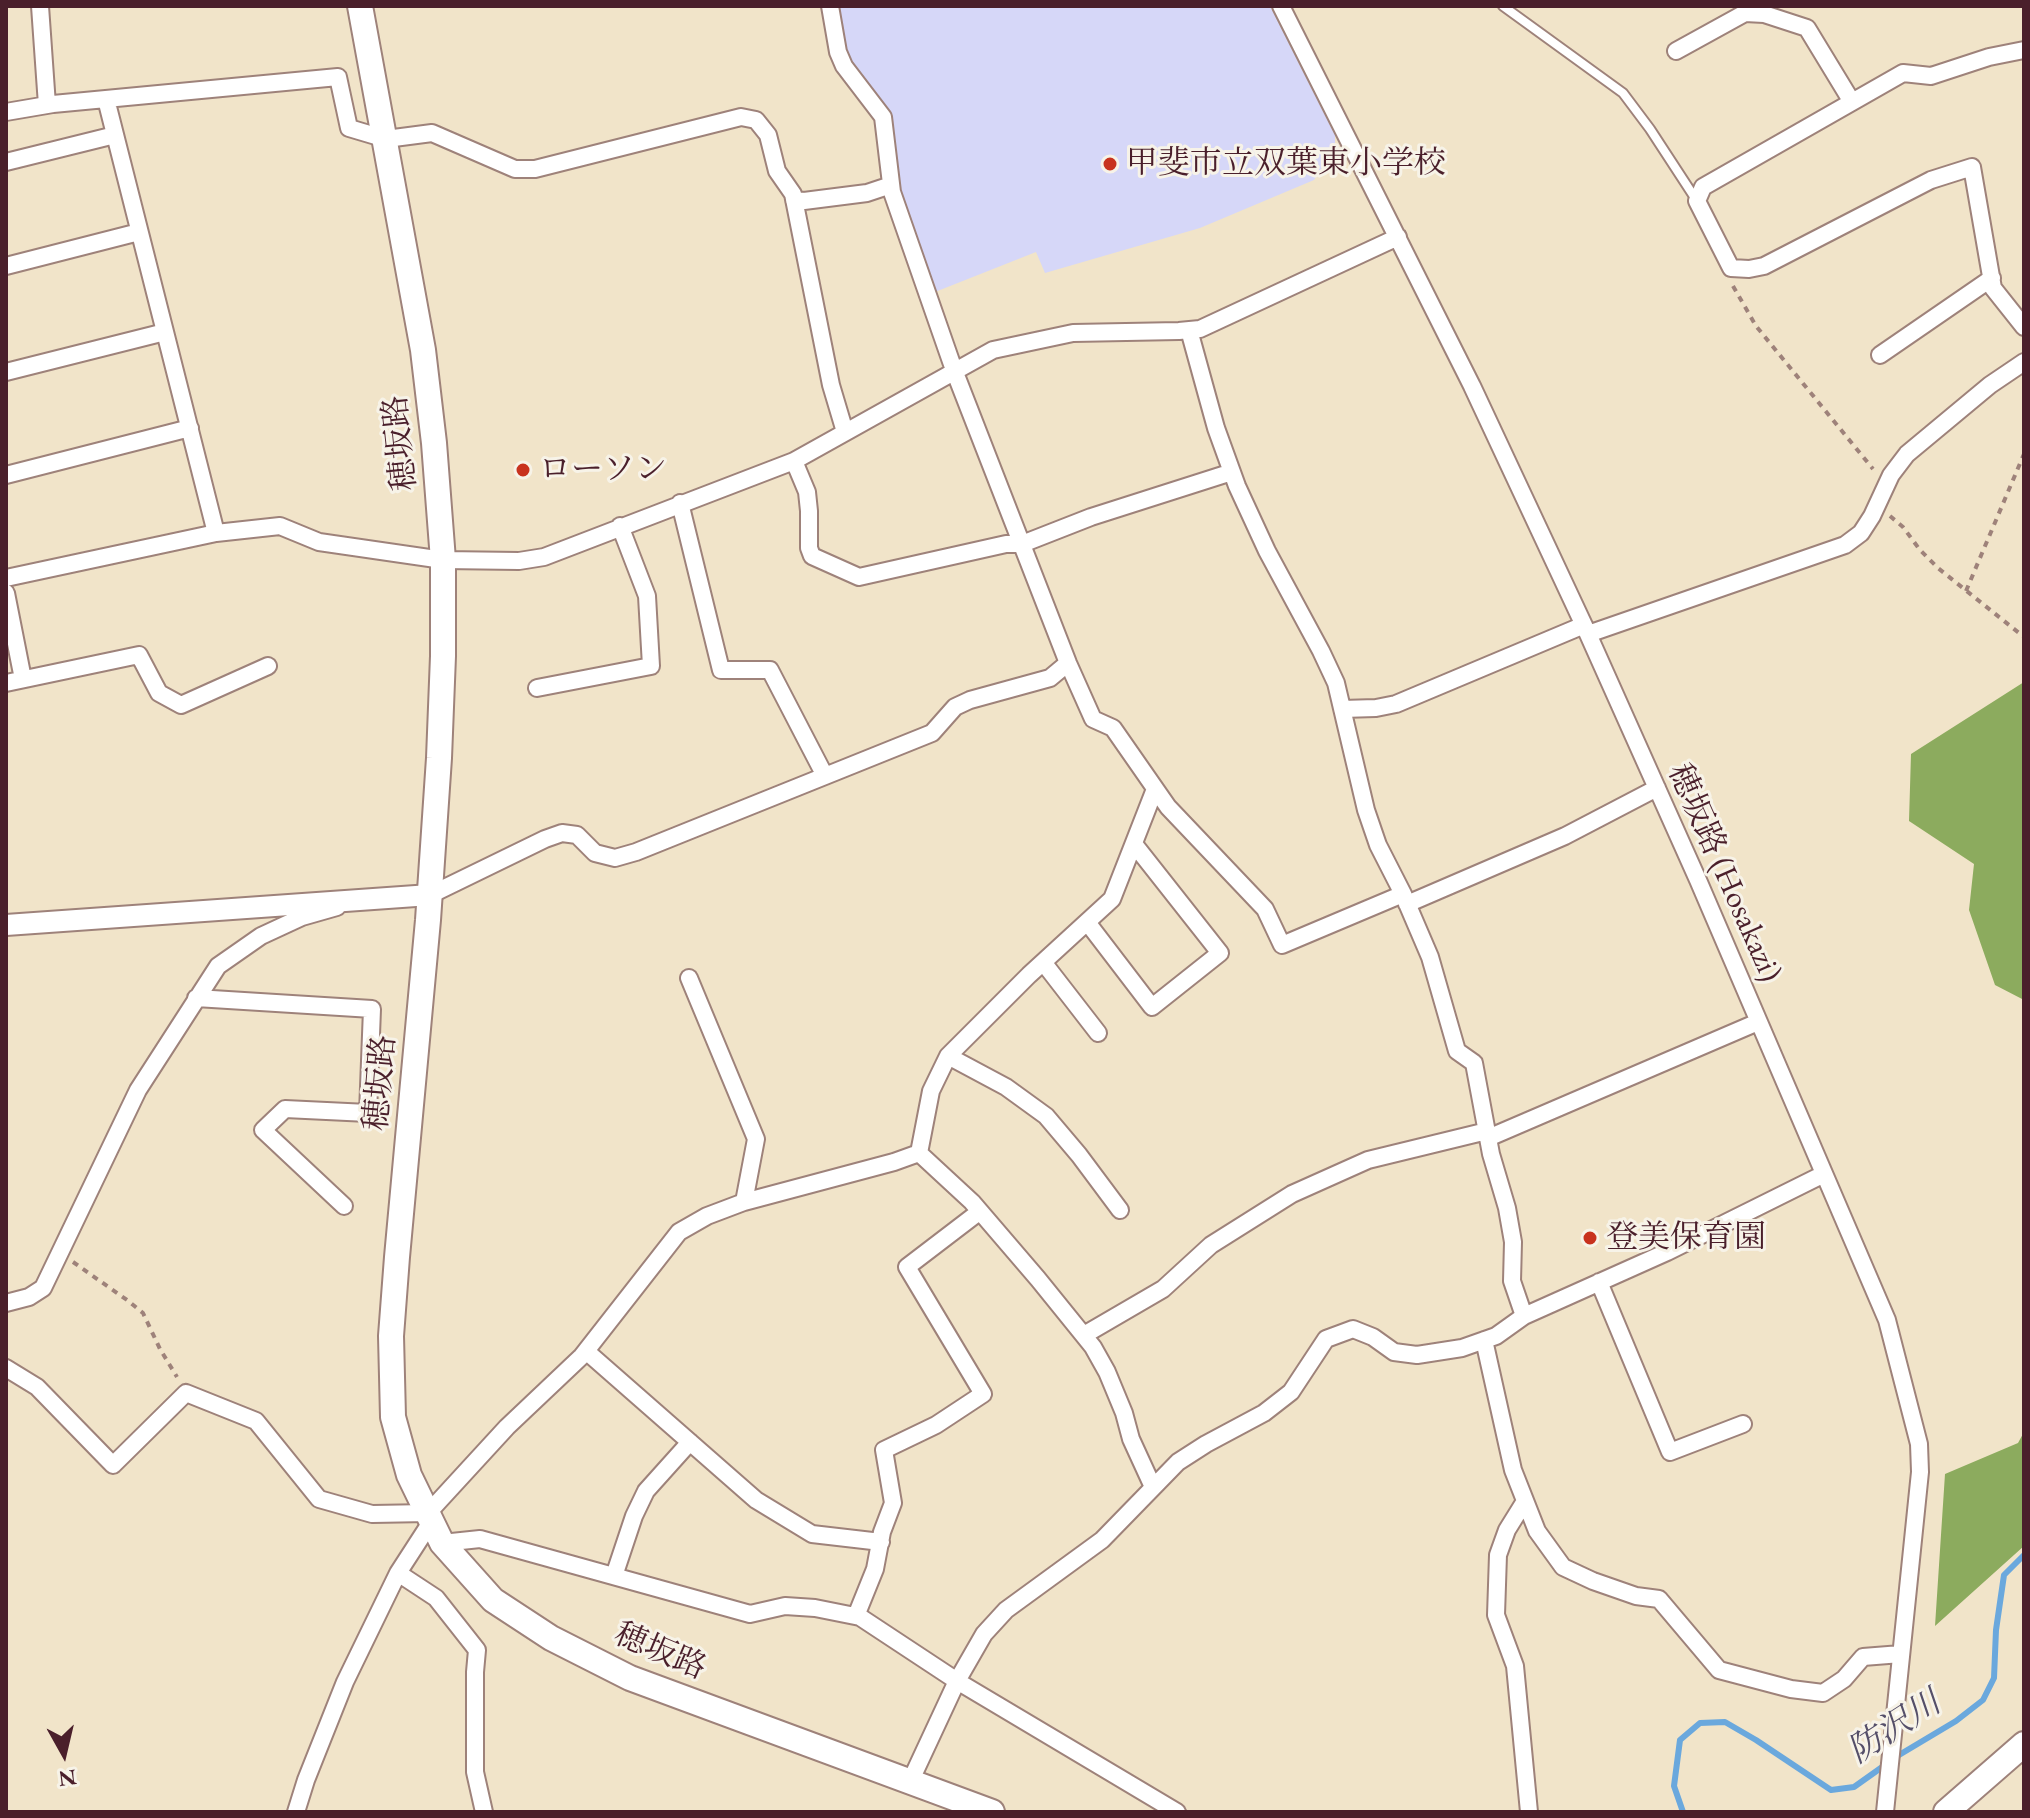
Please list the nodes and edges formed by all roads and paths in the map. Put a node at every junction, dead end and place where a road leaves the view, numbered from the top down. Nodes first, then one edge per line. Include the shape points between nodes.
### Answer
1 (40, 6) edge
2 (360, 6) edge
3 (830, 6) edge
4 (1281, 6) edge
5 (1503, 6) edge
6 (2024, 50) edge
7 (1676, 51) dead end
8 (106, 99) junction
9 (1852, 102) junction
10 (47, 105) junction
11 (6, 112) edge
12 (115, 135) junction
13 (386, 139) junction
14 (6, 162) edge
15 (891, 185) junction
16 (794, 200) junction
17 (1697, 201) junction
18 (139, 232) junction
19 (1398, 237) junction
20 (6, 266) edge
21 (1731, 268) junction
22 (1992, 278) junction
23 (2024, 327) edge
24 (1189, 330) junction
25 (165, 332) junction
26 (1880, 355) dead end
27 (2024, 362) edge
28 (954, 370) junction
29 (6, 372) edge
30 (190, 428) junction
31 (845, 432) junction
32 (2024, 454) edge
33 (794, 461) junction
34 (1232, 472) junction
35 (6, 475) edge
36 (1886, 485) junction
37 (680, 503) junction
38 (1877, 506) junction
39 (620, 526) junction
40 (216, 533) junction
41 (1022, 544) junction
42 (443, 560) junction
43 (6, 578) edge
44 (1966, 591) junction
45 (6, 593) edge
46 (1586, 630) junction
47 (2024, 637) edge
48 (1068, 663) junction
49 (268, 666) dead end
50 (14, 681) edge
51 (537, 688) dead end
52 (1342, 709) junction
53 (825, 776) junction
54 (1657, 788) junction
55 (1155, 789) junction
56 (1134, 844) junction
57 (430, 895) junction
58 (1405, 899) junction
59 (366, 900) junction
60 (1087, 922) junction
61 (6, 925) edge
62 (1043, 962) junction
63 (689, 978) dead end
64 (196, 998) junction
65 (1758, 1022) junction
66 (1098, 1033) dead end
67 (948, 1056) junction
68 (1488, 1134) junction
69 (919, 1153) junction
70 (1824, 1174) junction
71 (744, 1202) junction
72 (344, 1206) dead end
73 (1120, 1210) dead end
74 (979, 1212) junction
75 (59, 1253) junction
76 (1599, 1282) junction
77 (6, 1303) edge
78 (1524, 1316) junction
79 (1084, 1335) junction
80 (1484, 1340) junction
81 (586, 1351) junction
82 (6, 1368) edge
83 (186, 1393) junction
84 (1743, 1424) dead end
85 (690, 1442) junction
86 (1153, 1487) junction
87 (1525, 1501) junction
88 (434, 1526) junction
89 (881, 1542) junction
90 (398, 1573) junction
91 (614, 1576) junction
92 (856, 1616) junction
93 (1901, 1654) junction
94 (957, 1681) junction
95 (2024, 1744) edge
96 (910, 1782) junction
97 (296, 1812) edge
98 (484, 1812) edge
99 (992, 1812) edge
100 (1177, 1812) edge
101 (1529, 1812) edge
102 (1885, 1812) edge
103 (1947, 1812) edge

1 - 10 street
2 - 13 main road, 穂坂路
3 - 15 street via 844,66 883,117
4 - 19 street, 穂坂路 (Hosakazi)
5 - 17 lane via 1623,93
6 - 9 street via 1931,76 1903,73
7 - 9 street via 1745,13 1764,14 1807,28
8 - 10 street
8 - 12 street
8 - 13 street via 338,77 349,128
9 - 17 street via 1703,187
10 - 11 street
12 - 14 street
12 - 18 street
13 - 16 street via 432,133 515,169 535,169 741,117 756,120 768,135 777,171
13 - 42 main road, 穂坂路 via 423,350
15 - 16 street via 867,193
15 - 28 street
16 - 31 street
17 - 21 street
18 - 20 street
18 - 25 street
19 - 24 street
19 - 46 street, 穂坂路 (Hosakazi)
21 - 22 street via 1764,266 1931,180 1972,167
21 - 36 path via 1732,284 1756,326
22 - 23 street via 1993,288
22 - 26 street
24 - 28 street via 1073,333 993,350
24 - 34 street
25 - 29 street
25 - 30 street
27 - 36 street via 1907,454
28 - 31 street
28 - 41 street
30 - 35 street
30 - 40 street
31 - 33 street
32 - 44 path
33 - 37 street
33 - 41 street via 807,492 812,556 859,577
34 - 41 street
34 - 52 street via 1336,683
36 - 38 street
37 - 39 street
37 - 53 street via 721,670 770,670
38 - 44 path
38 - 46 street via 1861,533 1845,545
39 - 42 street via 544,557
39 - 51 street via 647,596 651,666
40 - 42 street via 280,526 319,542
40 - 43 street
41 - 48 street
42 - 57 main road, 穂坂路
44 - 47 path
45 - 50 street
46 - 52 street via 1396,704
46 - 54 street, 穂坂路 (Hosakazi)
48 - 53 street via 1050,678 970,700 955,707 932,733
48 - 55 street via 1093,719 1113,728
49 - 50 street via 181,705 159,693 139,655
52 - 58 street via 1366,810
53 - 57 street via 615,858 595,853 577,835 562,833
54 - 58 street via 1565,836
54 - 65 street, 穂坂路 (Hosakazi)
55 - 56 street
55 - 58 street via 1265,909 1282,945
56 - 60 street via 1112,899
56 - 60 street via 1220,953 1152,1007
57 - 59 street
57 - 88 main road, 穂坂路 via 391,1336 393,1417 409,1475
58 - 68 street via 1430,957 1457,1051 1474,1063
59 - 61 street
59 - 64 street via 302,917 261,936 218,966
60 - 62 street
62 - 66 street
62 - 67 street
63 - 71 street via 756,1139
64 - 72 street via 372,1009 368,1113 285,1109 263,1130
64 - 75 street via 138,1090
65 - 68 street
65 - 70 street, 穂坂路 (Hosakazi)
67 - 69 street via 931,1091
67 - 73 street via 1046,1116
68 - 78 street via 1513,1242 1512,1281
68 - 79 street via 1368,1160 1292,1194 1211,1245 1163,1289
69 - 71 street
69 - 74 street
70 - 76 street
70 - 93 street, 穂坂路 (Hosakazi) via 1887,1320 1919,1444
71 - 81 street via 679,1232
74 - 79 street
74 - 89 street via 907,1267 983,1394 884,1450 893,1503
75 - 77 street via 43,1288
75 - 83 path via 143,1313
76 - 78 street
76 - 84 street via 1670,1452
78 - 80 street
79 - 86 street via 1107,1372
80 - 86 street via 1417,1355 1394,1352 1353,1329 1326,1339 1291,1392 1178,1462
80 - 87 street
81 - 85 street
81 - 88 street via 507,1427
82 - 83 street via 37,1387 113,1465
83 - 88 street via 256,1421 319,1499
85 - 89 street via 756,1500 812,1534
85 - 91 street via 646,1491
86 - 94 street via 1102,1540 1006,1610 984,1634
87 - 93 street via 1537,1531 1563,1567 1636,1596 1659,1599 1719,1670 1823,1693 1863,1657
87 - 101 street via 1498,1555 1496,1615 1515,1666
88 - 90 street
88 - 91 street
88 - 96 main road, 穂坂路 via 493,1600 551,1638 630,1678
89 - 92 street
90 - 97 street via 345,1682
90 - 98 street via 436,1598 477,1650 475,1772
91 - 92 street via 750,1614 785,1606
92 - 94 street
93 - 102 street, 穂坂路 (Hosakazi)
94 - 96 street
94 - 100 street
95 - 103 main road
96 - 99 main road, 穂坂路

